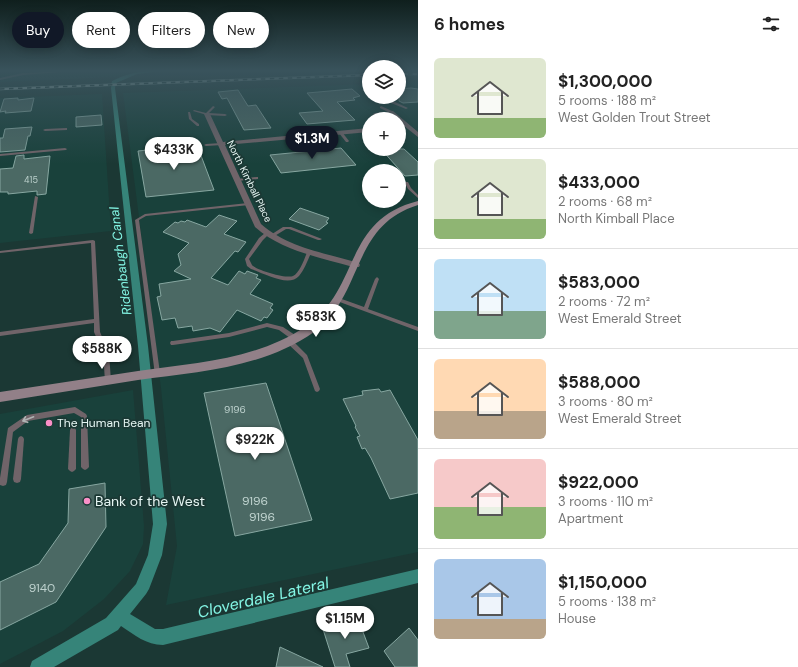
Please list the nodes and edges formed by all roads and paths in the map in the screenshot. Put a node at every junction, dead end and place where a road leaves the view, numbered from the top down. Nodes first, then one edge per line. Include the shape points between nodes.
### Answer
1 (397, 104) edge
2 (214, 107) dead end
3 (380, 107) dead end
4 (194, 111) dead end
5 (391, 112) joint
6 (189, 113) dead end
7 (207, 114) junction
8 (225, 115) dead end
9 (198, 125) dead end
10 (408, 127) edge
11 (66, 129) dead end
12 (45, 130) dead end
13 (292, 131) dead end
14 (362, 131) edge
15 (341, 133) junction
16 (418, 135) edge
17 (296, 137) junction
18 (348, 141) dead end
19 (220, 144) junction
20 (206, 145) dead end
21 (301, 145) dead end
22 (65, 149) dead end
23 (0, 155) edge
24 (257, 178) dead end
25 (237, 180) junction
26 (407, 183) dead end
27 (36, 197) dead end
28 (418, 197) edge
29 (418, 203) edge
30 (248, 204) junction
31 (31, 233) dead end
32 (269, 235) junction
33 (320, 239) dead end
34 (310, 251) junction
35 (0, 252) edge
36 (356, 265) junction
37 (377, 279) dead end
38 (339, 300) junction
39 (365, 310) junction
40 (97, 321) junction
41 (418, 329) edge
42 (0, 334) edge
43 (293, 340) junction
44 (173, 343) dead end
45 (155, 374) junction
46 (108, 381) junction
47 (317, 389) dead end
48 (0, 397) edge
49 (73, 430) dead end
50 (21, 439) dead end
51 (85, 467) dead end
52 (72, 469) dead end
53 (17, 479) dead end
54 (4, 482) edge

1 - 5 lane via 406,108
2 - 7 lane
3 - 5 lane
4 - 7 lane
6 - 9 lane
7 - 8 lane
7 - 19 street, North Kimball Place
10 - 16 street
11 - 12 lane
13 - 17 lane
14 - 15 street
15 - 17 street
15 - 18 lane
17 - 19 street
17 - 21 lane
19 - 20 lane
19 - 25 street, North Kimball Place
22 - 23 lane
24 - 25 lane
25 - 30 street, North Kimball Place
26 - 28 lane
27 - 31 lane
29 - 36 main road via 382,221 369,236
30 - 32 street, North Kimball Place via 258,225
30 - 45 lane via 145,215 137,220
32 - 33 lane via 285,228
32 - 34 street, North Kimball Place via 286,244
32 - 34 lane via 261,239 247,259 253,268 283,279 294,278
34 - 36 street, North Kimball Place
35 - 40 lane via 93,241
36 - 38 main road
37 - 39 lane
38 - 39 lane
38 - 43 main road via 324,318
39 - 41 lane
40 - 42 lane
40 - 46 lane via 97,332 106,353
43 - 44 lane via 281,328 267,325 229,335
43 - 45 main road via 256,356
43 - 47 lane via 305,357
45 - 46 main road
46 - 48 main road
49 - 52 lane
50 - 53 lane
51 -> 54 lane via 84,416 75,410 27,418 10,430

